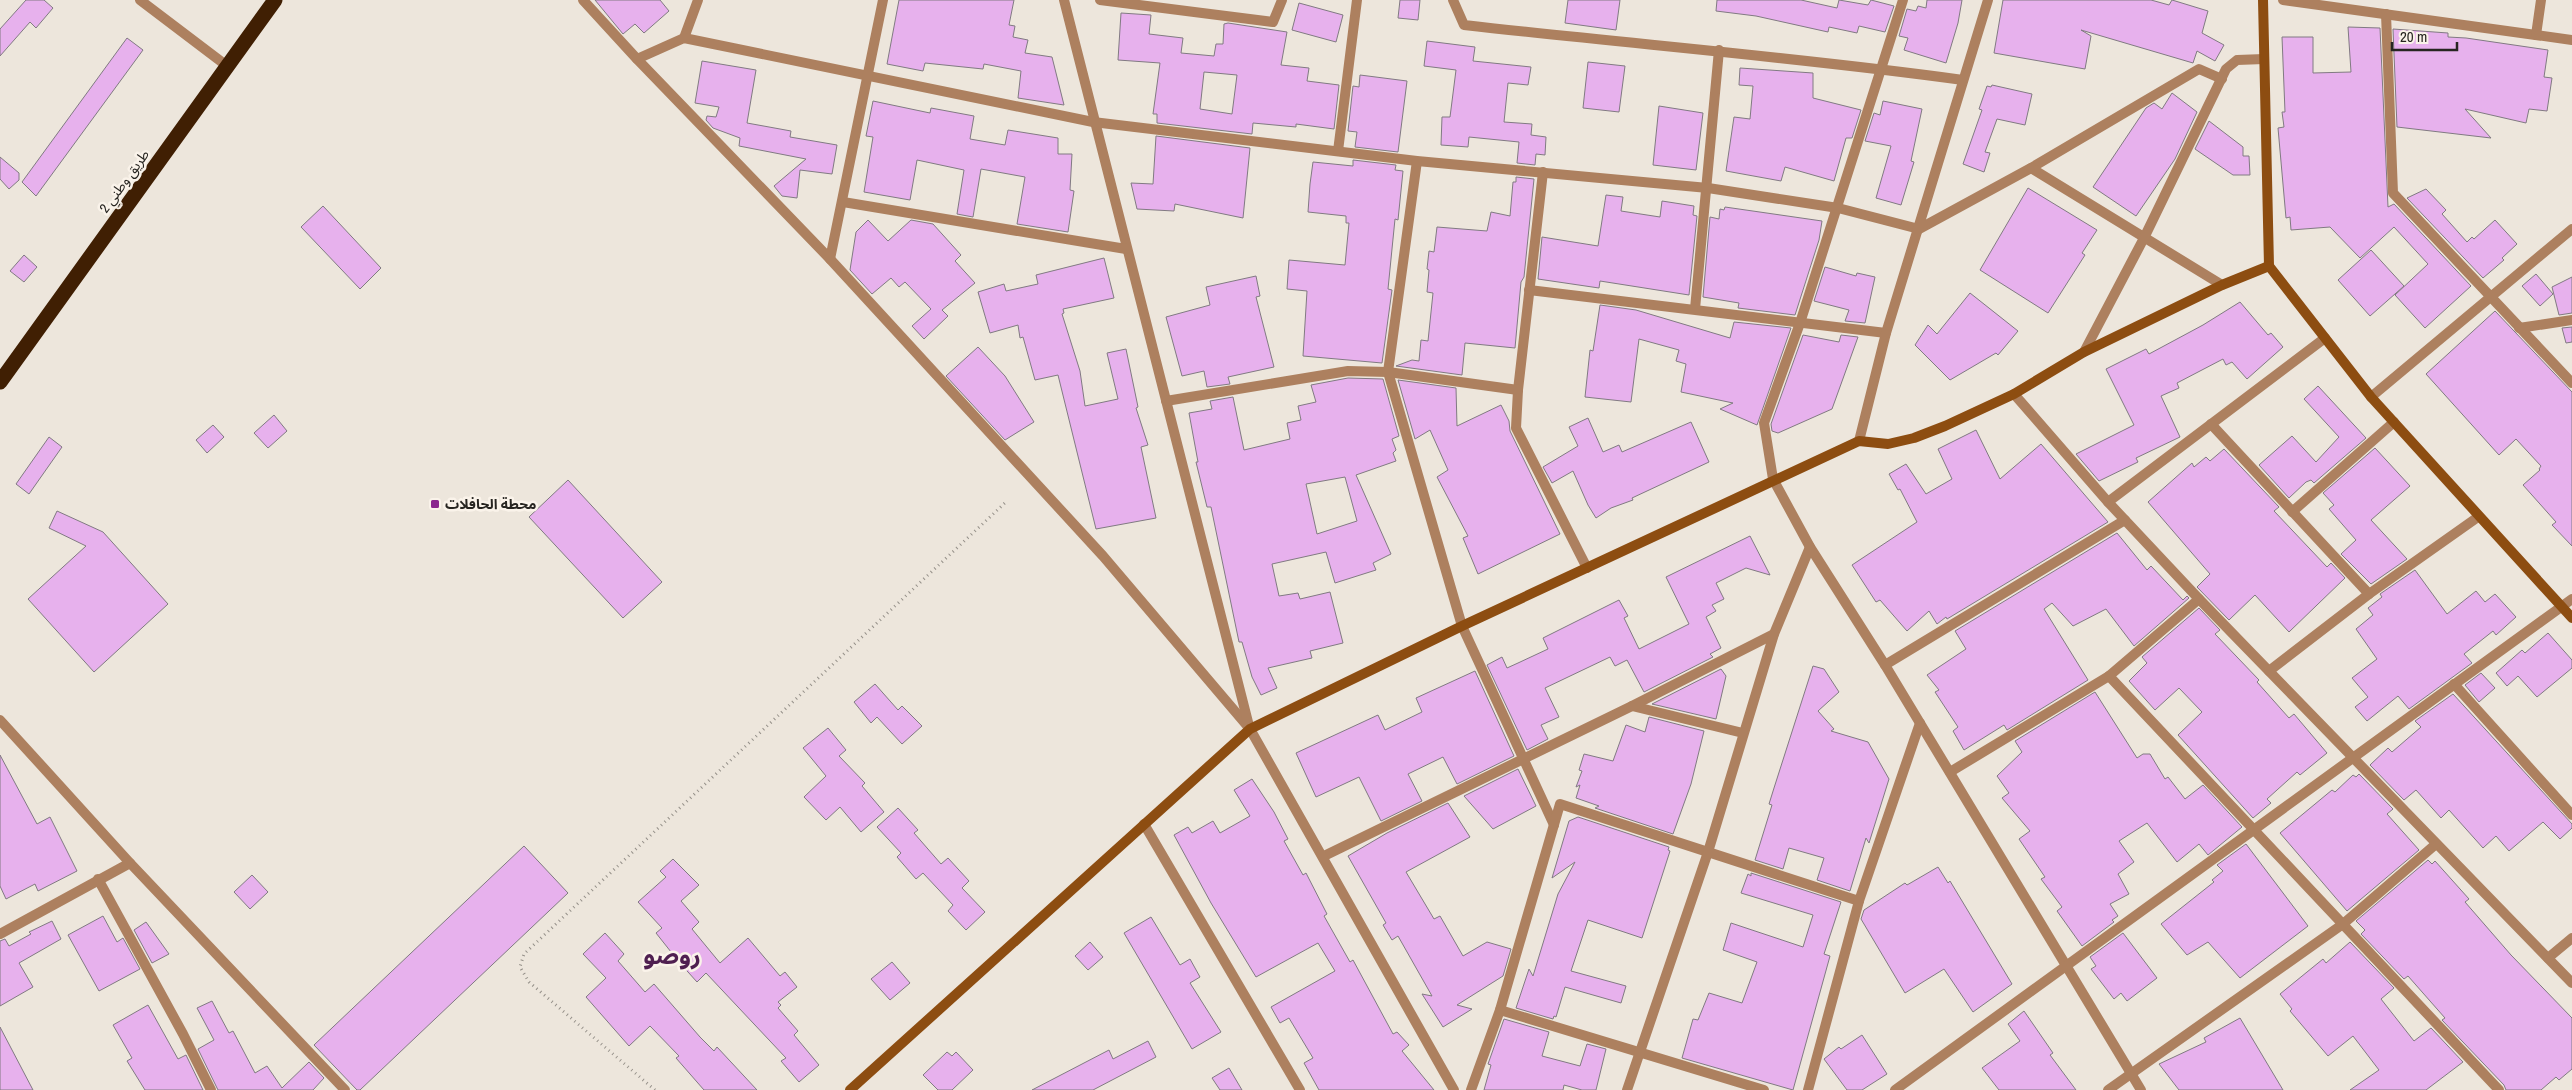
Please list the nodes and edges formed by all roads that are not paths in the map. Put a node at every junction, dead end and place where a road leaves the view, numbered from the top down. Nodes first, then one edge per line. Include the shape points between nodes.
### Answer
1 (140, 0) edge
2 (274, 0) edge
3 (583, 0) edge
4 (698, 0) edge
5 (883, 0) edge
6 (1064, 0) edge
7 (1100, 0) edge
8 (1282, 0) edge
9 (1454, 0) edge
10 (1904, 0) edge
11 (1988, 0) edge
12 (2263, 0) edge
13 (2283, 0) edge
14 (2541, 0) edge
15 (1354, 1) edge
16 (2386, 14) junction
17 (2536, 35) junction
18 (684, 38) junction
19 (2572, 40) edge
20 (1719, 50) junction
21 (2264, 59) junction
22 (637, 60) junction
23 (228, 66) junction
24 (1883, 69) junction
25 (868, 74) junction
26 (2222, 79) junction
27 (1963, 80) junction
28 (1093, 122) junction
29 (1338, 152) junction
30 (1417, 161) junction
31 (2031, 168) junction
32 (1543, 172) junction
33 (1708, 188) junction
34 (843, 202) junction
35 (1838, 208) junction
36 (1919, 229) junction
37 (2572, 229) edge
38 (2144, 238) junction
39 (1126, 249) junction
40 (830, 259) junction
41 (2269, 266) junction
42 (2222, 285) junction
43 (1529, 290) junction
44 (2490, 297) junction
45 (1695, 309) junction
46 (2572, 320) edge
47 (1800, 324) junction
48 (2520, 328) junction
49 (1886, 333) junction
50 (2325, 338) junction
51 (2084, 352) junction
52 (1388, 372) junction
53 (0, 382) edge
54 (2572, 383) edge
55 (1518, 390) junction
56 (2014, 394) junction
57 (2371, 397) junction
58 (1166, 401) junction
59 (2394, 422) junction
60 (2211, 424) junction
61 (1859, 441) junction
62 (1773, 479) junction
63 (2108, 502) junction
64 (2292, 512) junction
65 (2478, 517) junction
66 (2125, 520) junction
67 (1810, 547) junction
68 (1586, 568) junction
69 (2369, 594) junction
70 (2199, 599) junction
71 (2572, 599) edge
72 (2562, 607) junction
73 (2572, 618) edge
74 (1462, 626) junction
75 (1774, 634) junction
76 (1885, 665) junction
77 (2269, 671) junction
78 (2109, 676) junction
79 (2454, 684) junction
80 (1632, 706) junction
81 (0, 720) edge
82 (1920, 722) junction
83 (1250, 729) junction
84 (1743, 733) junction
85 (1522, 758) junction
86 (2352, 758) junction
87 (1950, 772) junction
88 (2572, 815) edge
89 (1144, 824) junction
90 (1554, 825) junction
91 (2253, 830) junction
92 (2436, 844) junction
93 (1708, 852) junction
94 (1324, 856) junction
95 (130, 863) junction
96 (98, 879) junction
97 (1859, 901) junction
98 (2343, 924) junction
99 (0, 934) edge
100 (2572, 938) edge
101 (2548, 958) junction
102 (2066, 966) junction
103 (2572, 984) edge
104 (1500, 1010) junction
105 (1638, 1052) junction
106 (2132, 1074) junction
107 (211, 1090) edge
108 (345, 1090) edge
109 (850, 1090) edge
110 (1300, 1090) edge
111 (1454, 1090) edge
112 (1470, 1090) edge
113 (1627, 1090) edge
114 (1764, 1090) edge
115 (1808, 1090) edge
116 (1895, 1090) edge
117 (2108, 1090) edge
118 (2141, 1090) edge
119 (2499, 1090) edge

1 - 23 street
2 - 23 highway, طريق وطني 2
3 - 22 street
4 - 18 street
5 - 25 street
6 - 28 street
7 - 8 street via 1273,22
9 - 20 street via 1464,25
10 - 24 street
11 - 27 street
12 - 21 street
13 - 16 street
14 - 17 street
15 - 29 street
16 - 17 street
16 - 44 street via 2393,193
17 - 19 street
18 - 22 street
18 - 25 street
20 - 24 street
20 - 33 street
21 - 26 street via 2237,60 2226,69
21 - 41 street
22 - 40 street
23 - 53 highway, طريق وطني 2
24 - 27 street
24 - 35 street
25 - 28 street
25 - 34 street
26 - 31 street via 2199,69
26 - 38 street
27 - 36 street
28 - 29 street
28 - 39 street
29 - 30 street
30 - 32 street
30 - 52 street
31 - 36 street
31 - 38 street
32 - 33 street
32 - 43 street
33 - 35 street
33 - 45 street
34 - 39 street
34 - 40 street
35 - 36 street
35 - 47 street
36 - 49 street
37 - 44 street
38 - 42 street
38 - 51 street
39 - 58 street
40 - 83 street via 1102,556
41 - 42 street
41 - 50 street
42 - 51 street
43 - 45 street
43 - 55 street
44 - 48 street
44 - 57 street
45 - 47 street
46 - 48 street
47 - 49 street
47 - 62 street via 1764,423
48 - 54 street
49 - 61 street
50 - 57 street
50 - 60 street
51 - 56 street
52 - 55 street
52 - 58 street via 1348,371
52 - 74 street
55 - 68 street via 1516,428
56 - 61 street via 1914,438 1888,444
56 - 63 street
57 - 59 street
58 - 83 street
59 - 64 street
59 - 65 street
60 - 63 street
60 - 64 street
61 - 62 street
62 - 67 street
62 - 68 street
63 - 66 street
64 - 69 street
65 - 69 street
65 - 72 street
66 - 70 street
66 - 76 street
67 - 75 street
67 - 76 street
68 - 74 street
69 - 77 street
70 - 77 street
70 - 78 street
71 - 72 street
72 - 73 street
72 - 79 street
74 - 83 street
74 - 85 street
75 - 80 street
75 - 84 street
76 - 82 street
77 - 86 street
78 - 87 street
78 - 91 street
79 - 86 street
79 - 88 street
80 - 84 street
80 - 85 street
81 - 95 street
82 - 87 street
82 - 97 street
83 - 89 street
83 - 94 street
84 - 93 street
85 - 90 street
85 - 94 street
86 - 91 street
86 - 92 street
87 - 102 street
89 - 109 street
89 - 110 street
90 - 93 street via 1560,804
90 - 104 street
91 - 98 street
91 - 102 street
92 - 98 street
92 - 101 street
93 - 97 street
93 - 105 street
94 - 111 street
95 - 96 street
95 - 108 street
96 - 99 street
96 - 107 street
97 - 115 street
98 - 106 street
98 - 119 street
100 - 101 street
101 - 103 street
102 - 106 street
102 - 116 street
104 - 105 street
104 - 112 street
105 - 113 street
105 - 114 street
106 - 117 street
106 - 118 street

